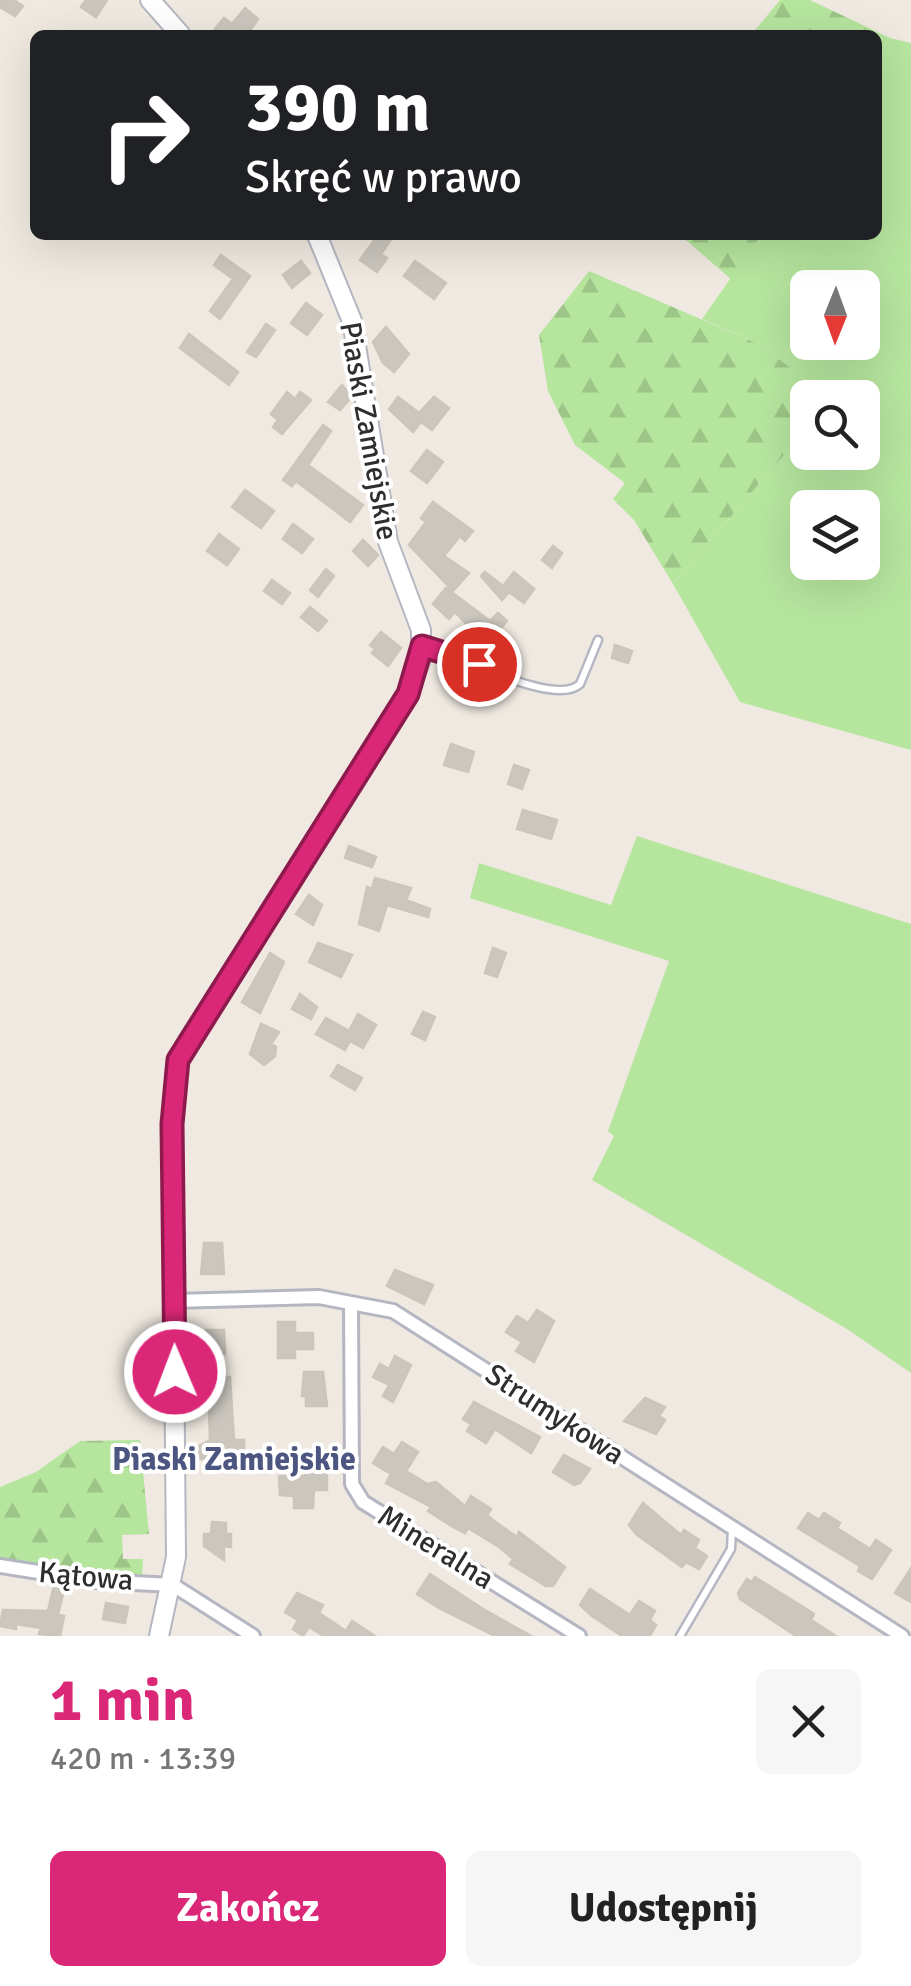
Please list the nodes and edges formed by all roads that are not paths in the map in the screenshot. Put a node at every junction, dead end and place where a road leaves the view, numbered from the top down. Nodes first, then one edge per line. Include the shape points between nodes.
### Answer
1 (150, 0) edge
2 (177, 30) edge
3 (319, 240) edge
4 (598, 640) dead end
5 (422, 646) junction
6 (174, 1300) junction
7 (351, 1303) junction
8 (731, 1523) junction
9 (0, 1566) edge
10 (173, 1585) junction
11 (159, 1636) edge
12 (252, 1636) edge
13 (578, 1636) edge
14 (680, 1636) edge
15 (902, 1636) edge

1 - 2 street
3 - 5 street, Piaski Zamiejskie via 352,322 388,542 417,613
4 - 5 lane via 580,684 562,692
5 - 6 street, Piaski Zamiejskie via 408,694 178,1060 172,1102
6 - 7 street, Strumykowa via 319,1297
6 - 10 street, Piaski Zamiejskie
7 - 8 street, Strumykowa via 393,1311
7 - 13 street, Mineralna via 356,1494
8 - 14 lane via 731,1549
8 - 15 street, Strumykowa
9 - 10 street, Kątowa
10 - 11 street, Piaski Zamiejskie
10 - 12 street

